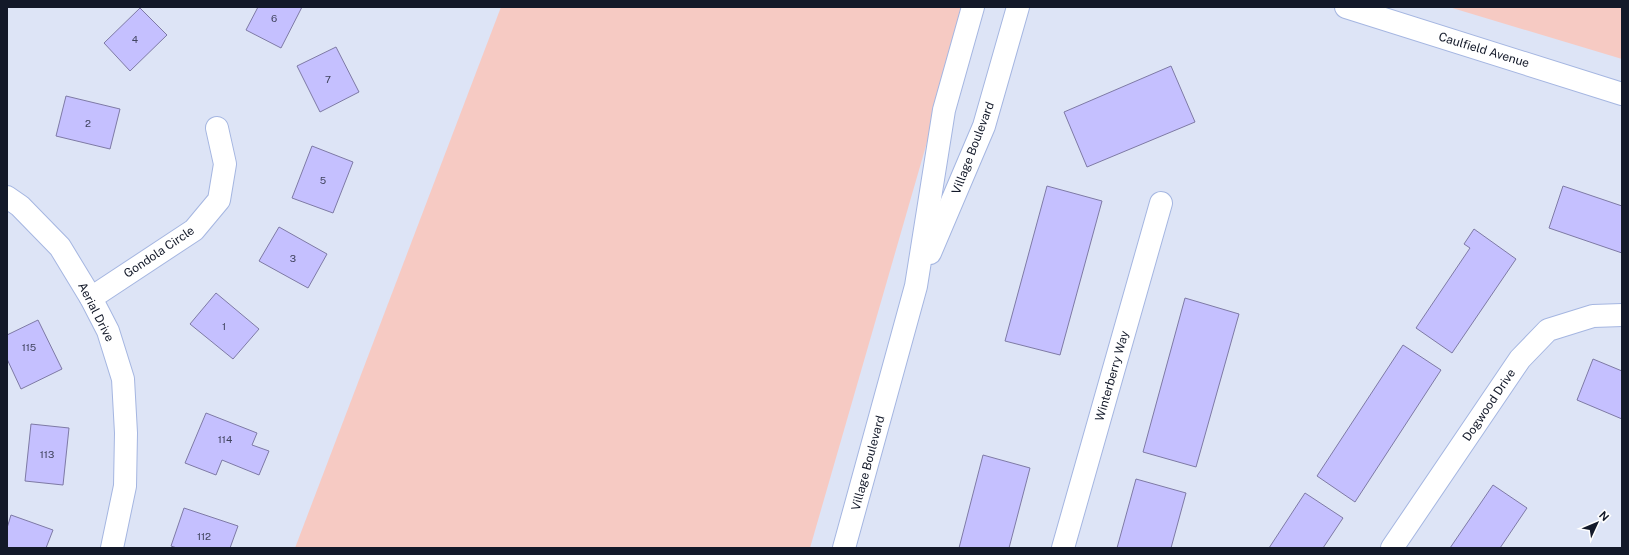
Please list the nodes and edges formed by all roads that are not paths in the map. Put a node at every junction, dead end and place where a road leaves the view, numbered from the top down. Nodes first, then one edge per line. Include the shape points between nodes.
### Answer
1 (972, 7) edge
2 (1018, 7) edge
3 (1346, 7) edge
4 (1622, 94) edge
5 (217, 128) dead end
6 (7, 196) edge
7 (1161, 203) dead end
8 (916, 286) junction
9 (91, 298) junction
10 (1622, 315) edge
11 (112, 548) edge
12 (844, 548) edge
13 (1063, 548) edge
14 (1392, 548) edge

1 - 8 street, Village Boulevard via 944,110
2 - 8 street, Village Boulevard via 984,126
3 - 4 street, Caulfield Avenue
5 - 9 street, Gondola Circle via 225,164 219,200 194,230
6 - 9 street, Aerial Drive via 60,247
7 - 13 street, Winterberry Way
8 - 12 street, Village Boulevard
9 - 11 street, Aerial Drive via 108,331 123,379 125,486
10 - 14 street, Dogwood Drive via 1593,316 1548,330 1520,359

